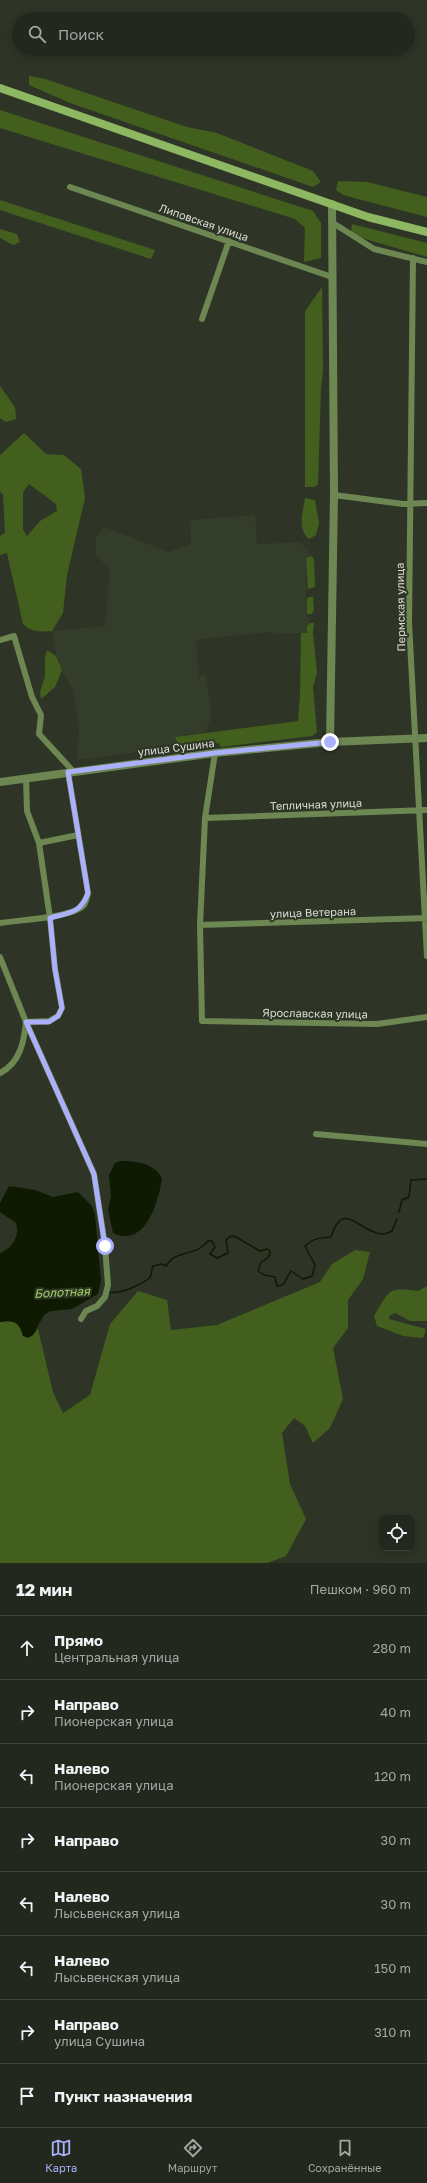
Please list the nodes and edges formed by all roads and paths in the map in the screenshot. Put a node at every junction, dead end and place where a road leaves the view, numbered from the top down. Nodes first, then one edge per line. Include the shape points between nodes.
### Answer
1 (0, 88) edge
2 (70, 187) dead end
3 (332, 204) junction
4 (333, 223) junction
5 (427, 232) edge
6 (229, 241) junction
7 (414, 258) junction
8 (427, 262) edge
9 (332, 277) junction
10 (202, 319) dead end
11 (334, 495) junction
12 (427, 503) edge
13 (410, 504) junction
14 (0, 640) edge
15 (416, 738) junction
16 (427, 738) edge
17 (330, 742) junction
18 (215, 753) junction
19 (71, 771) junction
20 (26, 778) junction
21 (0, 782) edge
22 (427, 810) edge
23 (419, 811) junction
24 (205, 818) junction
25 (78, 835) junction
26 (39, 843) junction
27 (50, 918) junction
28 (426, 918) edge
29 (0, 923) edge
30 (200, 926) junction
31 (427, 956) edge
32 (0, 957) edge
33 (427, 1017) edge
34 (26, 1022) junction
35 (0, 1073) edge
36 (316, 1134) dead end
37 (427, 1144) edge
38 (81, 1319) dead end

1 - 3 main road
2 - 6 street, Липовская улица
3 - 4 street
3 - 5 main road via 368,217
4 - 7 street via 374,249
4 - 9 street
6 - 9 street, Липовская улица
6 - 10 street
7 - 8 street
7 - 13 street, Пермская улица
9 - 11 street
11 - 13 street
11 - 17 street
12 - 13 street
13 - 15 street, Пермская улица via 409,622
14 - 19 street via 14,636 32,697 41,715 39,734
15 - 16 street, улица Сушина
15 - 17 street, улица Сушина
15 - 23 street, Пермская улица
17 - 18 street, улица Сушина
18 - 19 street, улица Сушина
18 - 24 street
19 - 20 street, улица Сушина
19 - 25 street
20 - 21 street, улица Сушина
20 - 26 street via 28,811
22 - 23 street, Тепличная улица
23 - 24 street, Тепличная улица
23 - 28 street, Пермская улица
24 - 30 street
25 - 26 street
25 - 27 street via 88,893 84,905
26 - 27 street
27 - 29 street via 27,918
27 - 34 street via 62,1008 58,1016 49,1022
28 - 30 street, улица Ветерана
28 - 31 street, Пермская улица
30 - 33 street, Ярославская улица via 202,1022 377,1024
32 - 34 street
34 - 35 street via 20,1052 13,1064
34 - 38 street via 94,1174 103,1226 108,1285 105,1297 97,1306 86,1311
36 - 37 street

